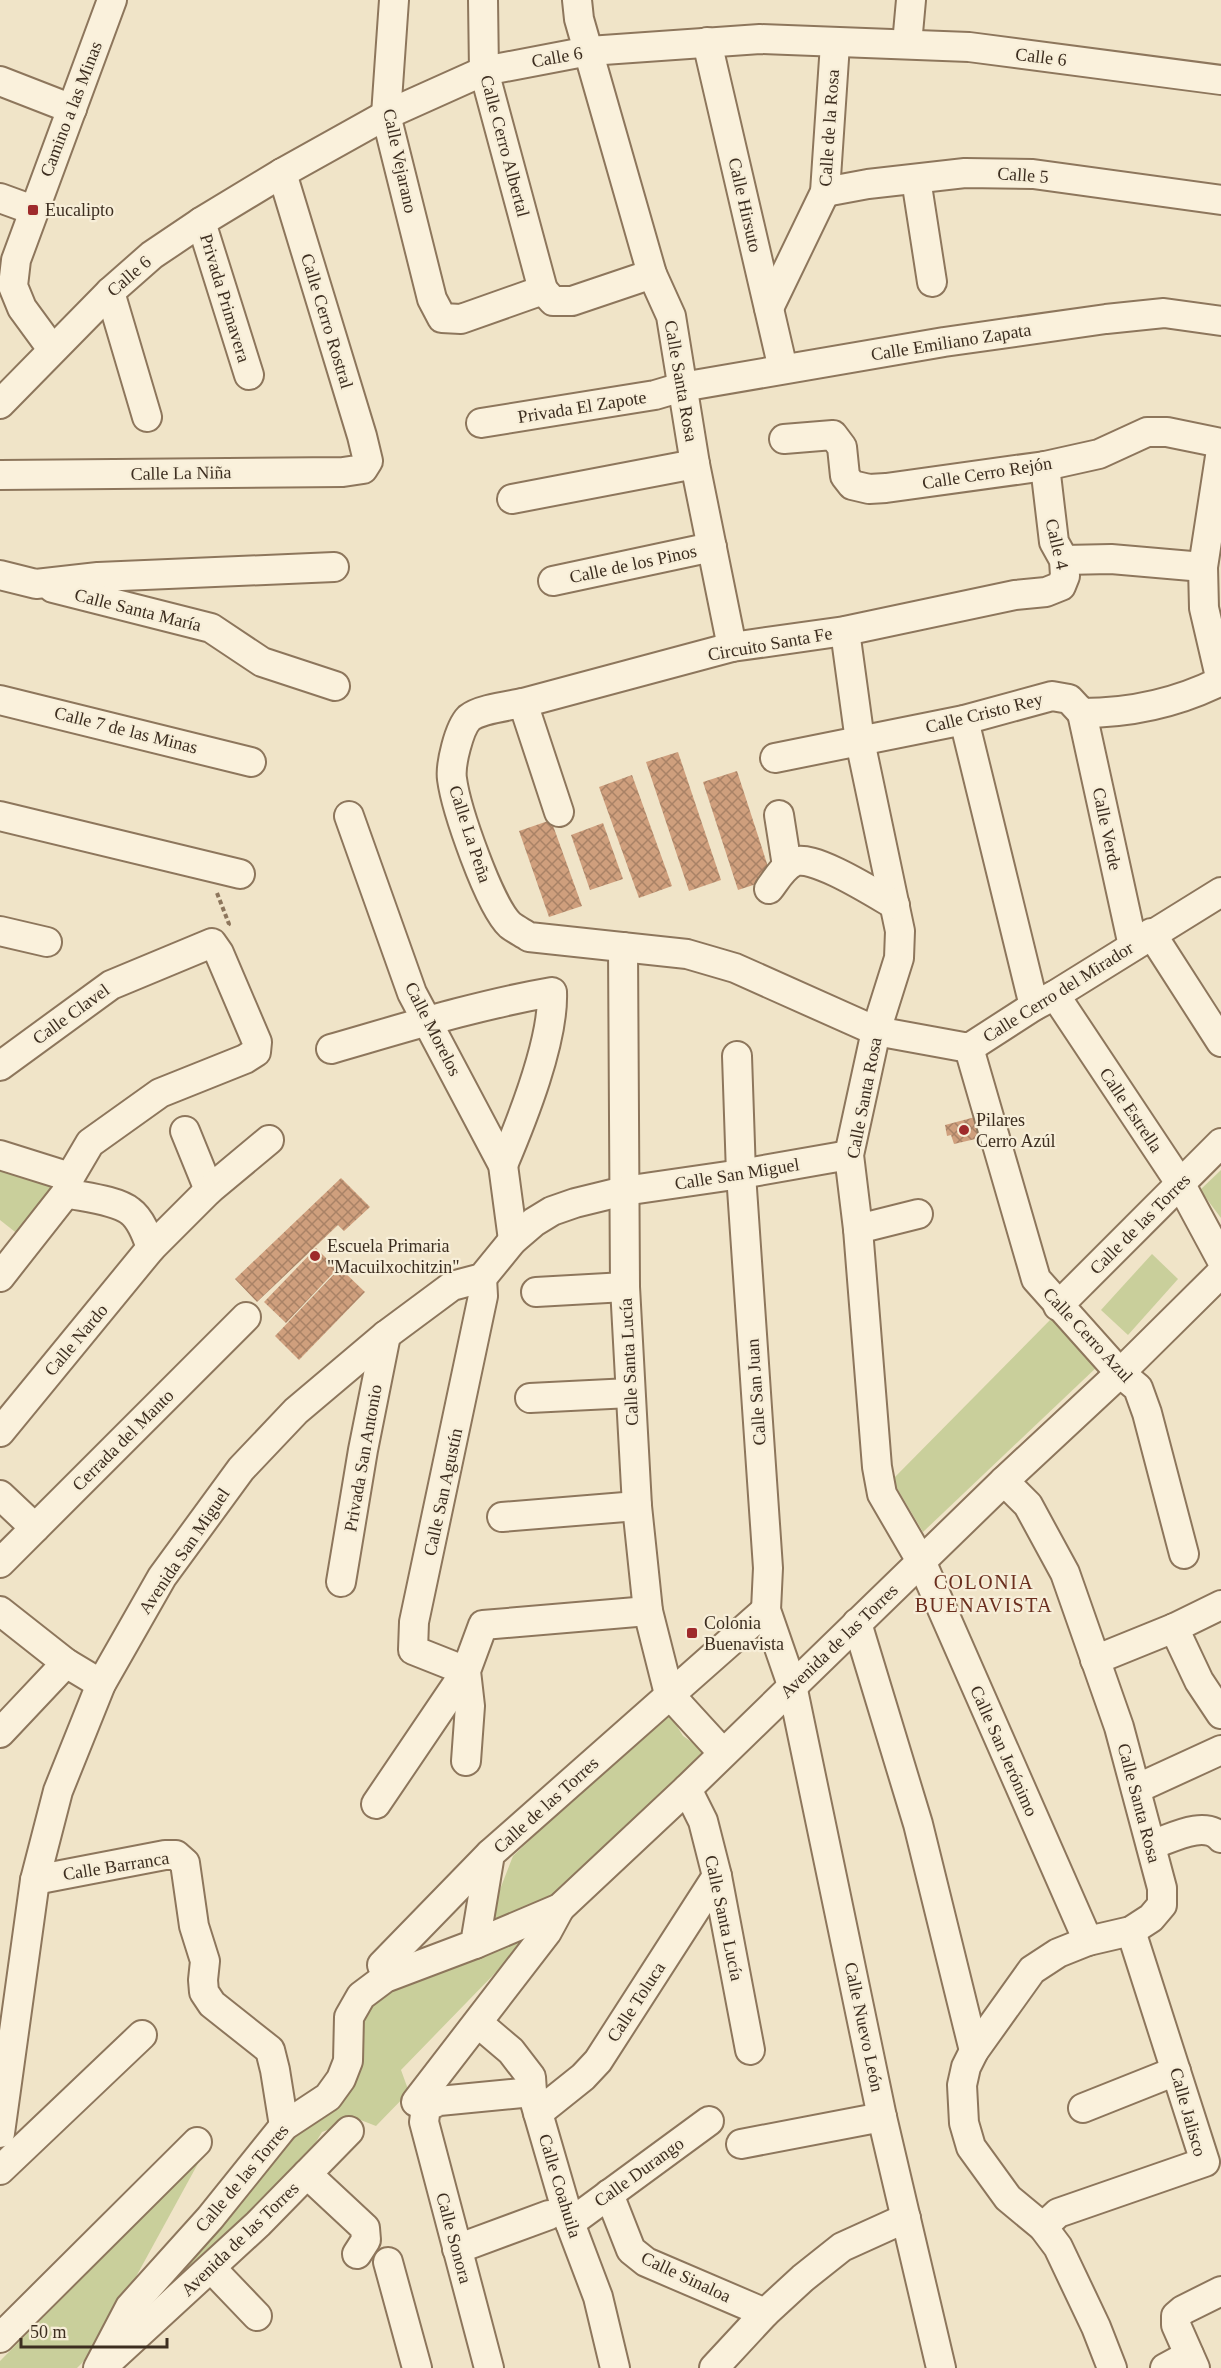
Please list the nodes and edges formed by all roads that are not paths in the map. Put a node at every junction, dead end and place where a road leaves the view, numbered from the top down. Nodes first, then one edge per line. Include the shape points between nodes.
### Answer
1 (394, 0) edge
2 (483, 0) edge
3 (577, 0) edge
4 (911, 0) edge
5 (106, 2) edge
6 (707, 42) junction
7 (835, 44) junction
8 (907, 44) junction
9 (589, 51) junction
10 (484, 71) junction
11 (1221, 80) edge
12 (0, 81) edge
13 (72, 109) junction
14 (386, 115) junction
15 (282, 173) junction
16 (916, 179) junction
17 (825, 192) junction
18 (0, 198) edge
19 (1221, 200) edge
20 (33, 210) junction
21 (201, 222) junction
22 (652, 274) junction
23 (932, 282) dead end
24 (543, 290) junction
25 (110, 292) junction
26 (769, 308) junction
27 (1221, 321) edge
28 (52, 349) junction
29 (783, 369) junction
30 (249, 375) dead end
31 (682, 387) junction
32 (0, 404) edge
33 (147, 417) dead end
34 (481, 423) dead end
35 (784, 439) dead end
36 (1221, 443) edge
37 (1221, 450) edge
38 (695, 464) junction
39 (1045, 466) junction
40 (363, 470) joint
41 (0, 474) edge
42 (512, 499) dead end
43 (712, 547) junction
44 (334, 567) dead end
45 (1203, 567) junction
46 (1062, 573) junction
47 (0, 575) edge
48 (553, 581) dead end
49 (36, 584) junction
50 (1213, 610) edge
51 (845, 631) junction
52 (732, 647) junction
53 (1221, 681) edge
54 (335, 686) dead end
55 (0, 700) edge
56 (523, 703) junction
57 (1082, 713) junction
58 (964, 720) junction
59 (458, 738) joint
60 (860, 741) junction
61 (775, 758) dead end
62 (251, 762) dead end
63 (559, 812) dead end
64 (778, 815) dead end
65 (0, 816) edge
66 (349, 816) dead end
67 (788, 866) junction
68 (240, 874) dead end
69 (768, 889) dead end
70 (1221, 892) edge
71 (895, 905) junction
72 (509, 924) joint
73 (0, 931) edge
74 (1142, 939) junction
75 (47, 942) dead end
76 (623, 947) junction
77 (1044, 1000) junction
78 (428, 1021) junction
79 (876, 1031) junction
80 (1221, 1042) edge
81 (969, 1048) junction
82 (331, 1049) dead end
83 (737, 1056) dead end
84 (0, 1066) edge
85 (185, 1131) dead end
86 (269, 1140) dead end
87 (1221, 1143) edge
88 (0, 1155) edge
89 (849, 1155) junction
90 (503, 1165) junction
91 (741, 1174) junction
92 (1180, 1183) junction
93 (68, 1185) junction
94 (209, 1190) junction
95 (624, 1191) junction
96 (918, 1214) dead end
97 (858, 1229) junction
98 (513, 1240) junction
99 (152, 1248) junction
100 (1221, 1259) edge
101 (1221, 1273) edge
102 (0, 1277) edge
103 (482, 1278) junction
104 (625, 1287) junction
105 (536, 1292) dead end
106 (1058, 1306) junction
107 (246, 1317) dead end
108 (386, 1335) junction
109 (1120, 1373) junction
110 (630, 1393) junction
111 (530, 1398) dead end
112 (0, 1431) edge
113 (1004, 1481) junction
114 (0, 1495) edge
115 (637, 1506) junction
116 (502, 1518) dead end
117 (35, 1528) junction
118 (1184, 1554) dead end
119 (921, 1561) junction
120 (0, 1563) edge
121 (341, 1582) dead end
122 (1221, 1605) edge
123 (766, 1610) junction
124 (0, 1611) edge
125 (648, 1611) junction
126 (857, 1623) junction
127 (1174, 1628) junction
128 (1095, 1660) junction
129 (66, 1663) junction
130 (466, 1671) junction
131 (101, 1684) junction
132 (792, 1685) junction
133 (669, 1694) junction
134 (1221, 1714) edge
135 (0, 1733) edge
136 (1221, 1750) edge
137 (723, 1753) junction
138 (466, 1761) dead end
139 (687, 1789) junction
140 (1136, 1790) junction
141 (376, 1804) dead end
142 (1220, 1836) edge
143 (1151, 1845) junction
144 (490, 1854) junction
145 (717, 1876) junction
146 (35, 1880) junction
147 (560, 1908) junction
148 (1131, 1931) junction
149 (1088, 1941) junction
150 (475, 1944) junction
151 (382, 1965) dead end
152 (478, 2023) junction
153 (142, 2035) dead end
154 (750, 2050) dead end
155 (974, 2051) junction
156 (1176, 2071) junction
157 (535, 2102) junction
158 (2, 2104) edge
159 (421, 2104) junction
160 (1083, 2108) dead end
161 (882, 2117) junction
162 (709, 2121) dead end
163 (284, 2126) junction
164 (349, 2131) dead end
165 (0, 2133) edge
166 (197, 2142) dead end
167 (741, 2144) dead end
168 (1213, 2160) edge
169 (0, 2170) edge
170 (307, 2174) junction
171 (609, 2194) junction
172 (906, 2218) junction
173 (560, 2219) junction
174 (1043, 2227) junction
175 (457, 2249) junction
176 (357, 2254) dead end
177 (388, 2262) dead end
178 (211, 2268) junction
179 (1221, 2291) edge
180 (765, 2313) junction
181 (257, 2316) dead end
182 (0, 2338) edge
183 (1183, 2364) edge
184 (100, 2368) edge
185 (417, 2368) edge
186 (489, 2368) edge
187 (615, 2368) edge
188 (714, 2368) edge
189 (941, 2368) edge
190 (1112, 2368) edge

1 - 14 street, Calle Vejarano
2 - 10 street, Calle Cerro Albertal
3 - 9 street, Calle Santa Rosa
4 - 8 street
5 - 13 street, Camino a las Minas
6 - 7 street, Calle 6 via 760,39
6 - 9 street, Calle 6
6 - 26 street, Calle Hirsuto
7 - 8 street, Calle 6
7 - 17 street, Calle de la Rosa
8 - 11 street, Calle 6 via 969,47
9 - 10 street, Calle 6
9 - 22 street, Calle Santa Rosa
10 - 14 street, Calle 6
10 - 24 street, Calle Cerro Albertal
12 - 13 street
13 - 20 street, Camino a las Minas
14 - 15 street, Calle 6
14 - 24 street, Calle Vejarano via 432,299 442,318 461,319
15 - 21 street, Calle 6
15 - 40 street, Calle Cerro Rostral via 362,436 368,461
16 - 17 street, Calle 5
16 - 19 street, Calle 5 via 964,173 1033,174
16 - 23 street
17 - 26 street, Calle de la Rosa
18 - 20 street
20 - 28 street, Camino a las Minas via 16,260 13,286 22,308
21 - 25 street, Calle 6 via 152,255
21 - 30 street, Privada Primavera
22 - 24 street via 572,301 553,301
22 - 31 street, Calle Santa Rosa via 671,316
25 - 28 street, Calle 6
25 - 33 street
26 - 29 street, Calle Hirsuto
27 - 29 street, Calle Emiliano Zapata via 1164,313 1106,319
28 - 32 street, Calle 6
29 - 31 street, Calle Emiliano Zapata
31 - 34 street, Privada El Zapote via 655,395
31 - 38 street, Calle Santa Rosa
35 - 39 street, Calle Cerro Rejón via 833,435 842,447 845,476 852,485 869,489
36 - 39 street, Calle Cerro Rejón via 1147,432 1099,454
37 - 45 street
38 - 42 street
38 - 43 street, Calle Santa Rosa
39 - 46 street, Calle 4 via 1054,542
40 - 41 street, Calle La Niña
43 - 48 street, Calle de los Pinos
43 - 52 street, Calle Santa Rosa
44 - 49 street, Calle Santa María via 98,577
45 - 46 street, Circuito Santa Fe via 1111,559
45 - 50 street
46 - 51 street, Circuito Santa Fe via 1046,592
47 - 49 street, Calle Santa María
49 - 54 street, Calle Santa María via 211,628 262,662
50 - 53 street
51 - 52 street, Circuito Santa Fe
51 - 60 street, Calle Santa Rosa
52 - 56 street, Circuito Santa Fe
53 - 57 street via 1202,691 1150,706
55 - 62 street, Calle 7 de las Minas
56 - 59 street, Circuito Santa Fe via 470,718
56 - 63 street
57 - 58 street, Calle Cristo Rey via 1070,699 1052,696
57 - 74 street, Calle Verde
58 - 60 street, Calle Cristo Rey
58 - 77 street, Calle Estrella
59 - 72 street, Calle La Peña via 451,777 462,818 491,896
60 - 61 street, Calle Cristo Rey
60 - 71 street, Calle Santa Rosa
64 - 67 street
65 - 68 street
66 - 78 street, Calle Morelos via 412,993
67 - 69 street
67 - 71 street via 796,860 807,860
70 - 74 street, Calle Cerro del Mirador
71 - 79 street, Calle Santa Rosa via 900,931 899,958
72 - 76 street, Calle Cerro del Mirador via 529,937
73 - 75 street
74 - 77 street, Calle Cerro del Mirador
74 - 80 street, Calle Verde
76 - 79 street, Calle Cerro del Mirador via 687,954 735,968
76 - 95 street, Calle Santa Lucía
77 - 81 street, Calle Cerro del Mirador
77 - 92 street, Calle Estrella
78 - 82 street
78 - 90 street, Calle Morelos
78 - 90 street via 552,992 553,1007 542,1055
79 - 81 street, Calle Cerro del Mirador
79 - 89 street, Calle Santa Rosa
81 - 106 street, Calle Cerro Azul via 1027,1253 1036,1279
83 - 91 street
84 - 93 street, Calle Clavel via 111,985 212,943 219,953 257,1042 256,1052 160,1093 90,1143
85 - 94 street
86 - 94 street, Calle Nardo
87 - 92 street, Calle de las Torres
88 - 93 street
89 - 91 street, Calle San Miguel
89 - 97 street, Calle Santa Rosa
90 - 98 street, Calle Morelos
91 - 95 street, Calle San Miguel
91 - 123 street, Calle San Juan via 768,1568
92 - 100 street, Calle Estrella
92 - 106 street, Calle de las Torres
93 - 99 street via 131,1211
93 - 102 street
94 - 99 street, Calle Nardo
95 - 98 street via 552,1211
95 - 104 street, Calle Santa Lucía
96 - 97 street
97 - 119 street, Calle Santa Rosa via 882,1494
98 - 103 street
99 - 112 street, Calle Nardo
101 - 109 street, Avenida de las Torres
103 - 108 street, Avenida San Miguel via 452,1286
103 - 130 street, Calle San Agustín via 483,1296 414,1622 413,1650
104 - 105 street
104 - 110 street, Calle Santa Lucía
106 - 109 street, Calle Cerro Azul
107 - 117 street, Cerrada del Manto
108 - 121 street, Privada San Antonio
108 - 131 street, Avenida San Miguel via 296,1411 241,1469 162,1578
109 - 113 street, Avenida de las Torres
109 - 118 street, Calle Cerro Azul via 1138,1388 1141,1396
110 - 111 street
110 - 115 street, Calle Santa Lucía
113 - 119 street, Avenida de las Torres
113 - 128 street, Calle Santa Rosa via 1028,1505 1065,1573
114 - 117 street
115 - 116 street
115 - 125 street, Calle Santa Lucía
117 - 120 street, Cerrada del Manto
119 - 126 street, Avenida de las Torres
119 - 149 street, Calle San Jerónimo
122 - 127 street
123 - 132 street, Calle Nuevo León
123 - 133 street, Calle de las Torres
124 - 129 street
125 - 130 street via 483,1625
125 - 133 street, Calle Santa Lucía
126 - 132 street, Avenida de las Torres
126 - 155 street via 918,1824
127 - 128 street
127 - 134 street via 1199,1681
128 - 140 street, Calle Santa Rosa
129 - 131 street
129 - 135 street
130 - 138 street via 470,1706
130 - 141 street
131 - 146 street, Avenida San Miguel via 58,1791
132 - 137 street, Avenida de las Torres
132 - 161 street, Calle Nuevo León
133 - 137 street, Calle Santa Lucía
133 - 144 street, Calle de las Torres
136 - 140 street
137 - 139 street, Avenida de las Torres
139 - 145 street, Calle Santa Lucía via 703,1821
139 - 147 street, Avenida de las Torres
140 - 143 street, Calle Santa Rosa
142 - 143 street via 1210,1830 1193,1831
143 - 148 street, Calle Santa Rosa via 1162,1888 1162,1905
144 - 150 street, Calle de las Torres
144 - 151 street
145 - 154 street, Calle Santa Lucía
145 - 157 street, Calle Toluca via 598,2061 583,2077
146 - 158 street, Avenida San Miguel
146 - 163 street, Calle Barranca via 165,1855 176,1855 185,1863 194,1926 206,1961 204,1992 212,2004 270,2050
147 - 150 street, Avenida de las Torres
147 - 152 street, Avenida de las Torres via 547,1932
148 - 149 street, Calle Santa Rosa
148 - 156 street, Calle Jalisco
149 - 155 street, Calle Santa Rosa via 1058,1953 1032,1970
150 - 163 street, Calle de las Torres via 385,1978 361,1996 349,2017 348,2061 341,2079 328,2097
152 - 157 street, Calle Coahuila via 522,2063 531,2077
152 - 159 street, Avenida de las Torres
153 - 169 street
155 - 174 street, Calle Santa Rosa via 962,2085 964,2123 971,2147 1008,2198
156 - 160 street
156 - 168 street, Calle Jalisco
157 - 159 street
157 - 173 street, Calle Coahuila
158 - 165 street, Avenida San Miguel
159 - 175 street, Calle Sonora
161 - 167 street
161 - 172 street, Calle Nuevo León
162 - 171 street, Calle Durango
163 - 184 street, Calle de las Torres via 210,2218 130,2307
164 - 170 street, Avenida de las Torres
166 - 182 street
168 - 174 street, Calle Jalisco via 1059,2212
170 - 176 street via 365,2228 366,2240
170 - 178 street, Avenida de las Torres
171 - 173 street, Calle Durango
171 - 180 street, Calle Sinaloa via 631,2250 646,2262
172 - 180 street via 842,2247
172 - 189 street, Calle Nuevo León
173 - 175 street, Calle Durango
173 - 187 street, Calle Coahuila via 598,2297
174 - 190 street, Calle Santa Rosa via 1058,2247
175 - 186 street, Calle Sonora
177 - 185 street
178 - 181 street
178 - 184 street, Avenida de las Torres
179 - 183 street via 1176,2316
180 - 188 street

